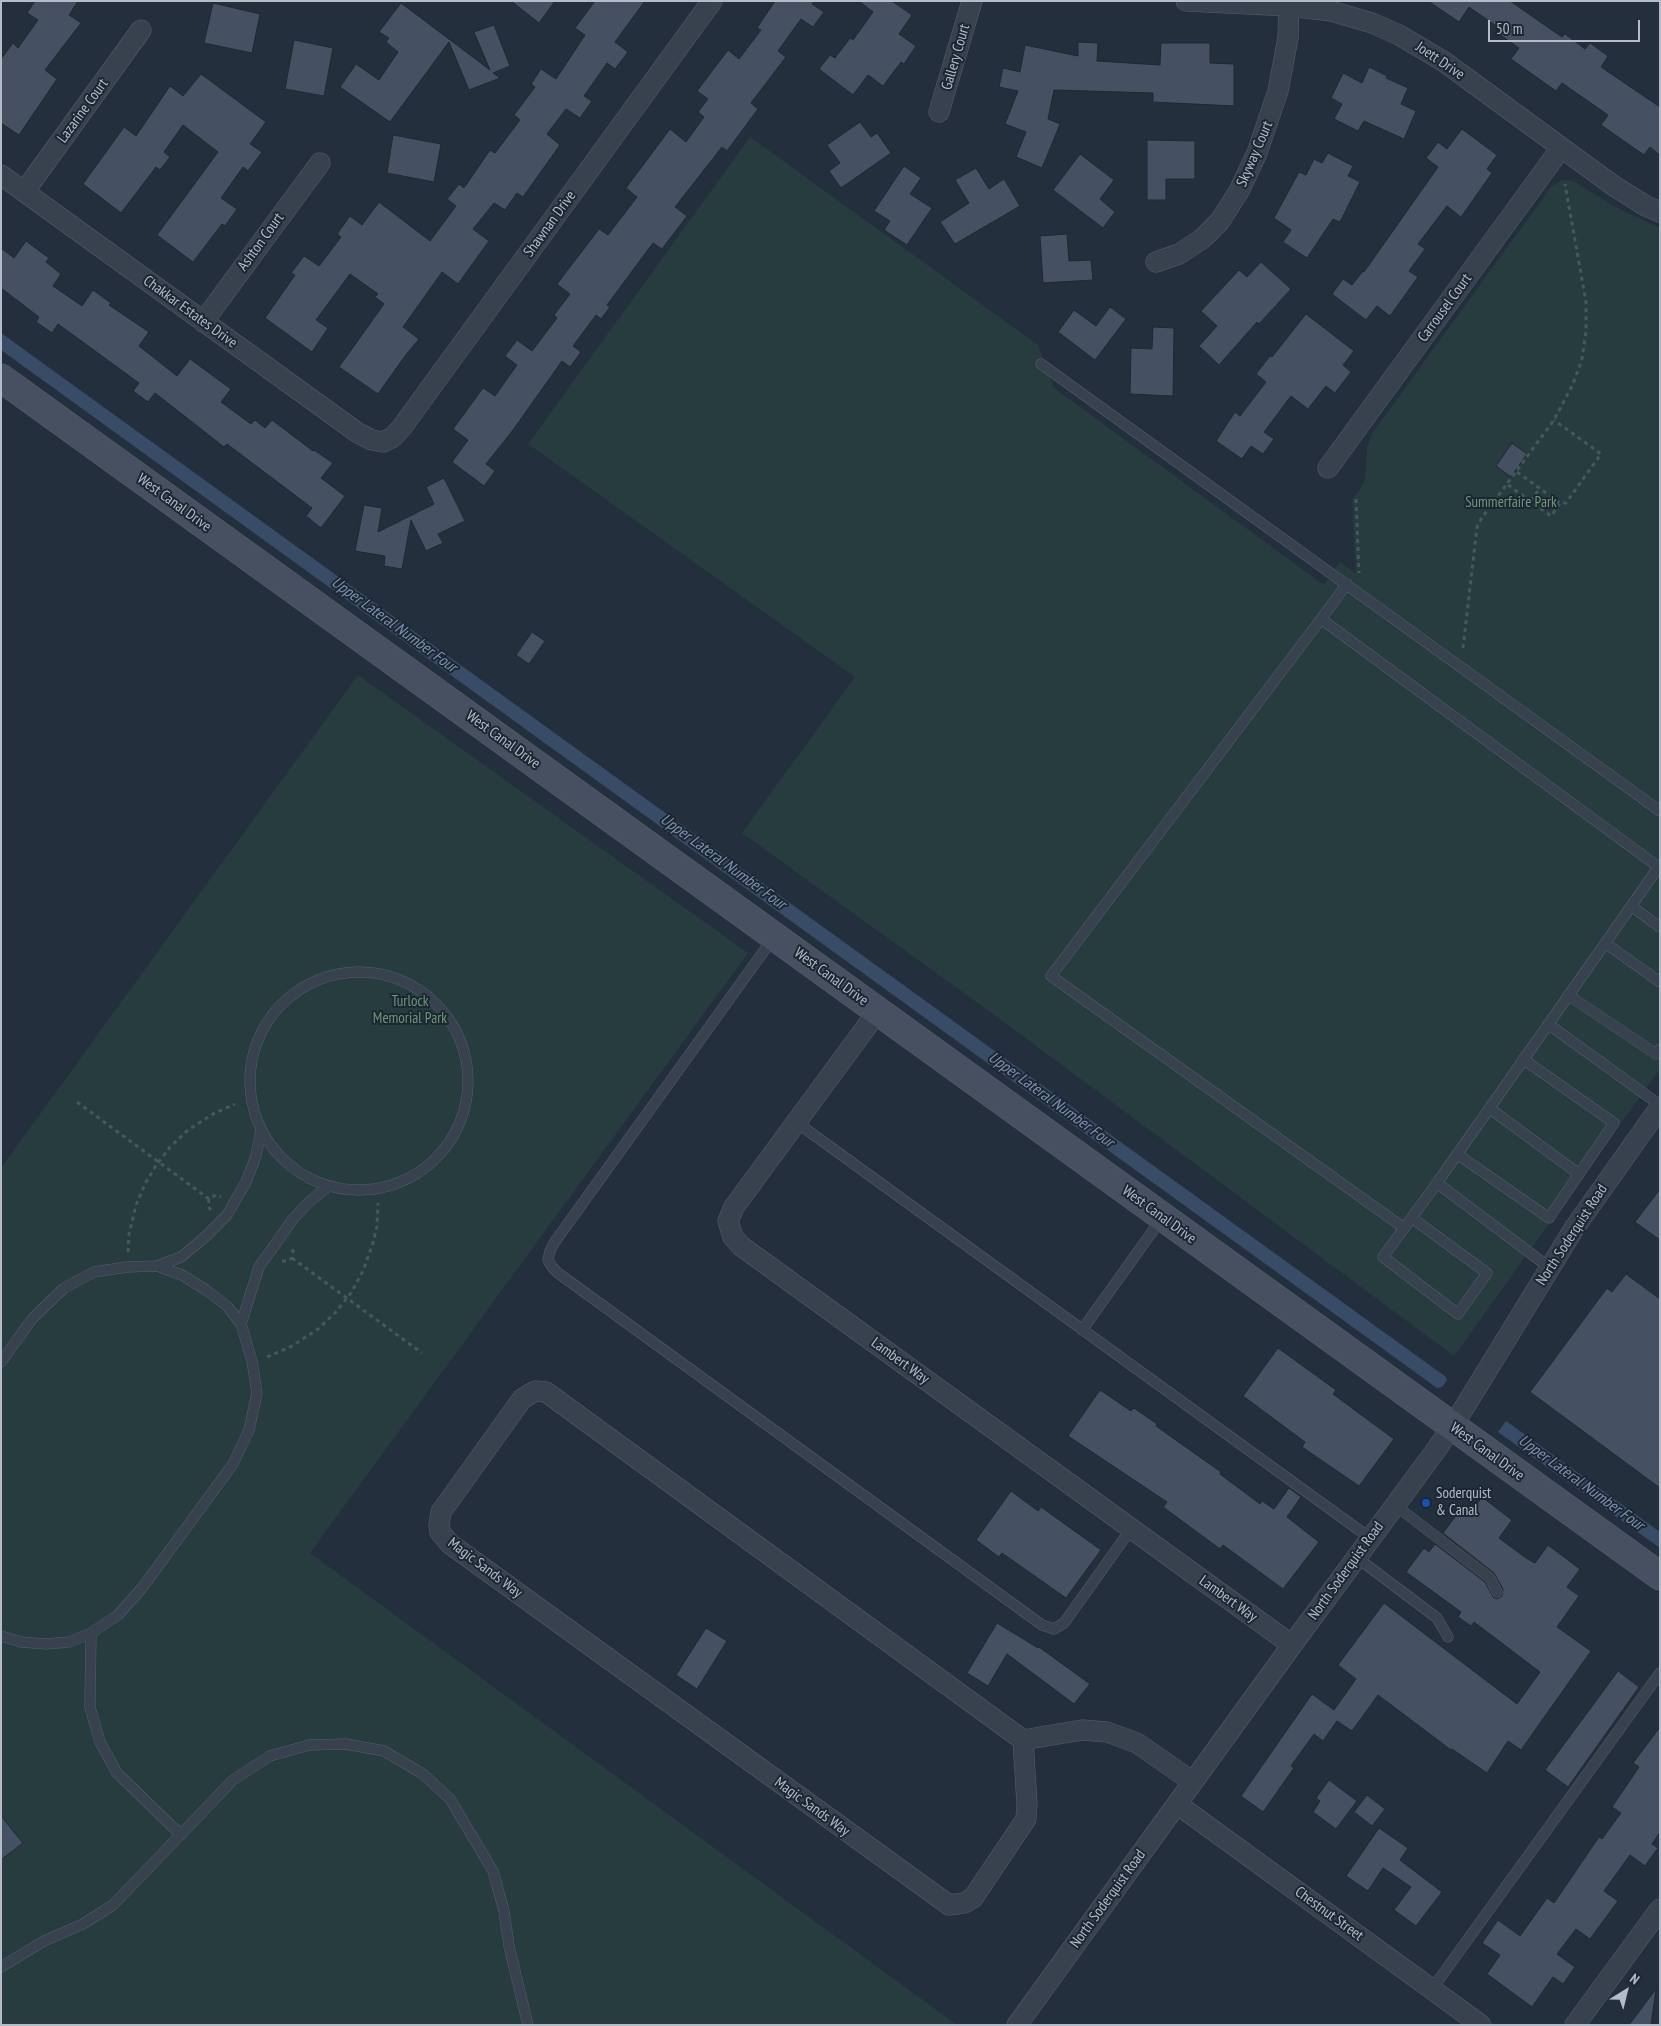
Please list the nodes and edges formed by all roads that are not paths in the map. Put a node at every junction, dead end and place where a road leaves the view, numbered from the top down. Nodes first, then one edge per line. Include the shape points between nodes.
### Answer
1 (712, 1) edge
2 (972, 1) edge
3 (1186, 1) edge
4 (1289, 6) junction
5 (142, 30) dead end
6 (939, 112) dead end
7 (1561, 148) junction
8 (320, 163) dead end
9 (1, 175) edge
10 (24, 192) junction
11 (1660, 212) edge
12 (1156, 262) dead end
13 (203, 322) junction
14 (1041, 364) dead end
15 (1, 378) edge
16 (383, 442) joint
17 (1328, 468) dead end
18 (1347, 584) junction
19 (1321, 619) junction
20 (1660, 811) edge
21 (1659, 867) edge
22 (1631, 906) junction
23 (1660, 928) edge
24 (775, 936) junction
25 (1605, 943) junction
26 (1660, 982) edge
27 (1568, 995) junction
28 (878, 1011) junction
29 (1548, 1024) junction
30 (1660, 1050) edge
31 (1523, 1059) junction
32 (1660, 1106) edge
33 (1489, 1108) junction
34 (796, 1122) junction
35 (261, 1130) junction
36 (1457, 1154) junction
37 (1579, 1174) junction
38 (1436, 1182) junction
39 (329, 1186) junction
40 (1162, 1218) junction
41 (1412, 1218) junction
42 (1404, 1228) junction
43 (157, 1266) junction
44 (1550, 1268) junction
45 (241, 1324) junction
46 (1082, 1330) junction
47 (1, 1362) edge
48 (1452, 1427) junction
49 (1395, 1505) junction
50 (1131, 1529) junction
51 (1370, 1538) junction
52 (1356, 1557) junction
53 (1660, 1576) edge
54 (1497, 1592) dead end
55 (91, 1633) junction
56 (1, 1636) edge
57 (1448, 1637) dead end
58 (1292, 1645) junction
59 (1660, 1673) edge
60 (1023, 1740) junction
61 (1193, 1782) junction
62 (1177, 1804) junction
63 (181, 1835) junction
64 (1660, 1909) edge
65 (1, 1967) edge
66 (1432, 1989) junction
67 (528, 2025) edge
68 (1017, 2025) edge
69 (1481, 2025) edge
70 (1575, 2025) edge

1 - 16 street, Shawnan Drive via 402,426 393,437
2 - 6 street, Gallery Court
3 - 4 street, Joett Drive
4 - 7 street, Joett Drive via 1331,10 1400,35 1443,61
4 - 12 street, Skyway Court via 1288,38 1278,91 1257,153 1239,191 1224,215 1202,239 1179,254
5 - 10 street, Lazarine Court
7 - 11 street, Joett Drive via 1614,186
7 - 17 street, Carrousel Court
8 - 13 street, Ashton Court
9 - 10 street, Chakkar Estates Drive
10 - 13 street, Chakkar Estates Drive
13 - 16 street, Chakkar Estates Drive via 358,433
14 - 18 lane
15 - 24 street, West Canal Drive
18 - 19 lane
18 - 20 lane
19 - 21 lane
19 - 42 lane via 1051,976
21 - 22 lane
22 - 23 lane
22 - 25 lane
24 - 28 street, West Canal Drive
24 - 50 lane via 554,1243 548,1260 552,1267 1042,1625 1054,1629 1064,1623
25 - 26 lane
25 - 27 lane
27 - 29 lane
27 - 30 lane via 1656,1054
28 - 34 street, Lambert Way
28 - 40 street, West Canal Drive
29 - 31 lane
29 - 32 lane
31 - 33 lane
31 - 37 lane via 1614,1123
32 - 44 street, North Soderquist Road via 1595,1197
33 - 36 lane
33 - 37 lane
34 - 46 lane
34 - 50 street, Lambert Way via 731,1211 728,1226 736,1242
35 - 39 lane via 289,1165 308,1178
35 - 39 lane via 251,1100 251,1068 259,1037 276,1010 300,989 330,976 362,972 393,978 422,992 445,1014 461,1042 468,1074 466,1105 454,1135 435,1160 409,1179 376,1189
35 - 43 lane via 246,1182 227,1215 181,1257
36 - 37 lane via 1549,1218
36 - 38 lane
38 - 41 lane
38 - 44 lane
39 - 45 lane via 293,1219 259,1267
40 - 46 lane
40 - 48 street, West Canal Drive
41 - 42 lane
41 - 42 lane via 1487,1273 1458,1314 1383,1257
43 - 45 lane via 182,1275 206,1290 227,1306
43 - 47 lane via 127,1266 94,1272 64,1288 32,1319
44 - 48 street, North Soderquist Road
45 - 55 lane via 257,1393 249,1430 233,1464 142,1588 118,1615
46 - 51 lane
48 - 49 street, North Soderquist Road
48 - 53 street, West Canal Drive
49 - 51 street, North Soderquist Road
49 - 54 lane via 1490,1578
50 - 58 street, Lambert Way
51 - 52 street, North Soderquist Road
52 - 57 lane via 1437,1618
52 - 58 street, North Soderquist Road
55 - 56 lane via 69,1642 46,1644
55 - 63 lane via 90,1707 100,1742 117,1773
58 - 61 street, North Soderquist Road
59 - 66 lane
60 - 60 street, Magic Sands Way via 546,1392 535,1392 522,1399 441,1512 440,1532 450,1544 949,1905 973,1898 1023,1827 1027,1804
60 - 61 street via 1082,1730 1107,1732 1137,1743
61 - 62 street, North Soderquist Road
62 - 66 street, Chestnut Street
62 - 68 street, North Soderquist Road
63 - 65 lane via 113,1906
63 - 67 lane via 233,1780 270,1756 308,1745 346,1744 384,1751 424,1774 450,1799 493,1871
64 - 70 street
66 - 69 street, Chestnut Street

